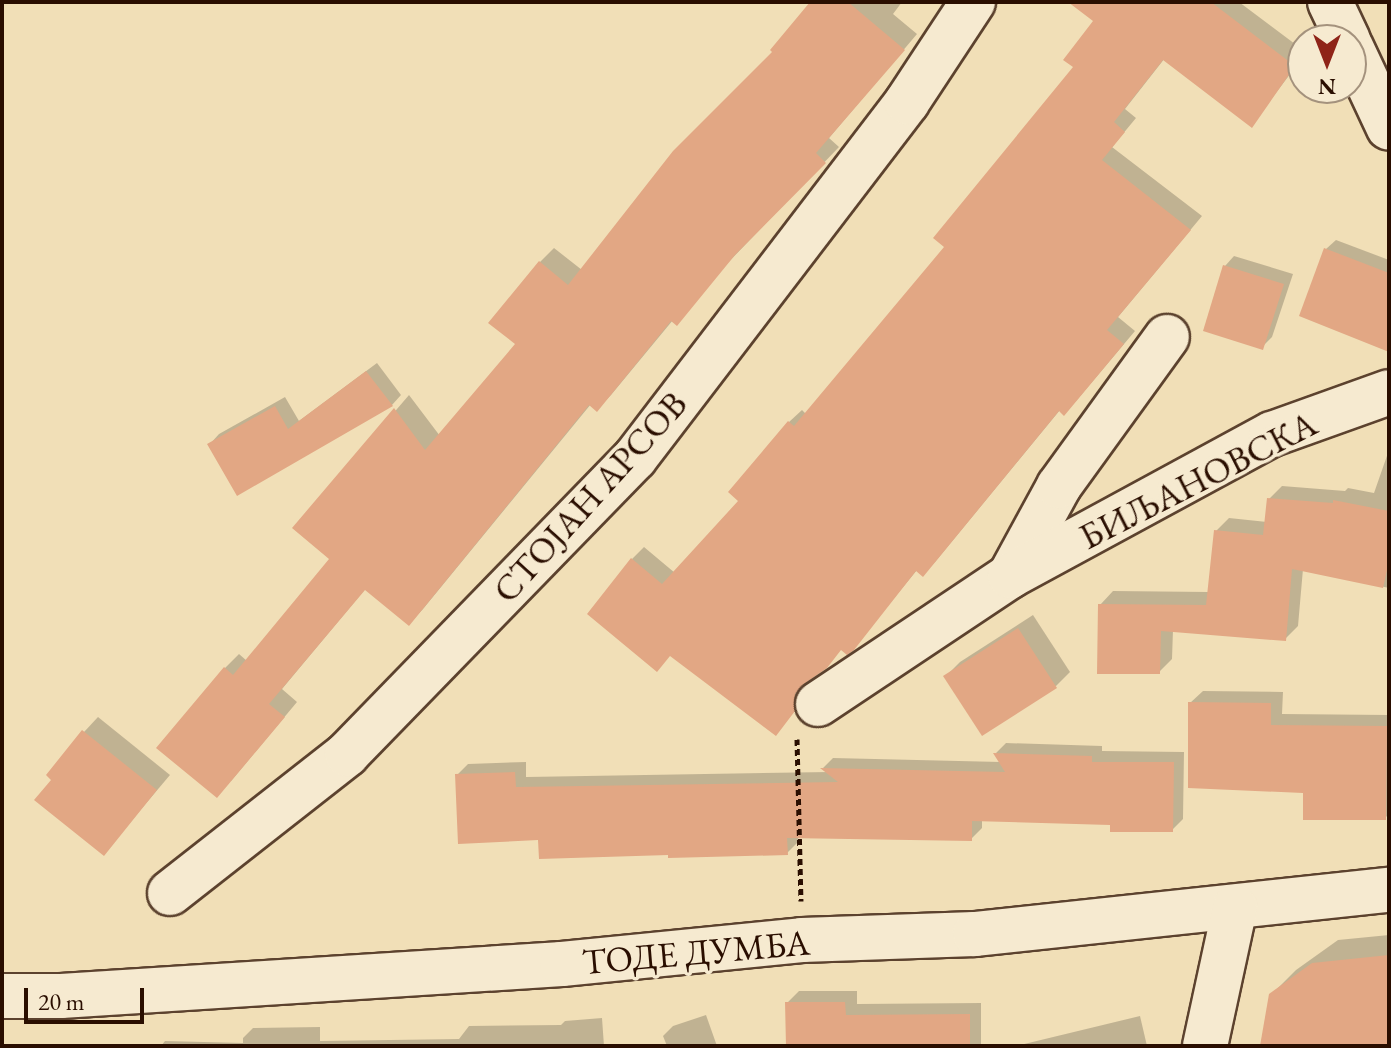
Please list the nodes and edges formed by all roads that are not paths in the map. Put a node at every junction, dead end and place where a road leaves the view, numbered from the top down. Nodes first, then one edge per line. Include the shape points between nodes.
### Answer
1 (973, 2) edge
2 (1330, 2) edge
3 (1340, 24) edge
4 (1367, 81) edge
5 (1389, 128) edge
6 (1167, 337) dead end
7 (1389, 392) edge
8 (1010, 576) junction
9 (818, 704) road end
10 (1389, 890) edge
11 (170, 893) dead end
12 (1235, 907) junction
13 (2, 996) edge
14 (1205, 1046) edge

1 - 11 street, СТОЈАН АРСОВ via 907,102 635,458 347,754
2 - 3 street
4 - 5 street
6 - 8 street, БИЉАНОВСКА via 1059,486
7 - 8 street, БИЉАНОВСКА via 1272,434
8 - 9 street, БИЉАНОВСКА
10 - 12 street, ТОДЕ ДУМБА
12 - 13 street, ТОДЕ ДУМБА via 975,934 802,940 562,964
12 - 14 street

